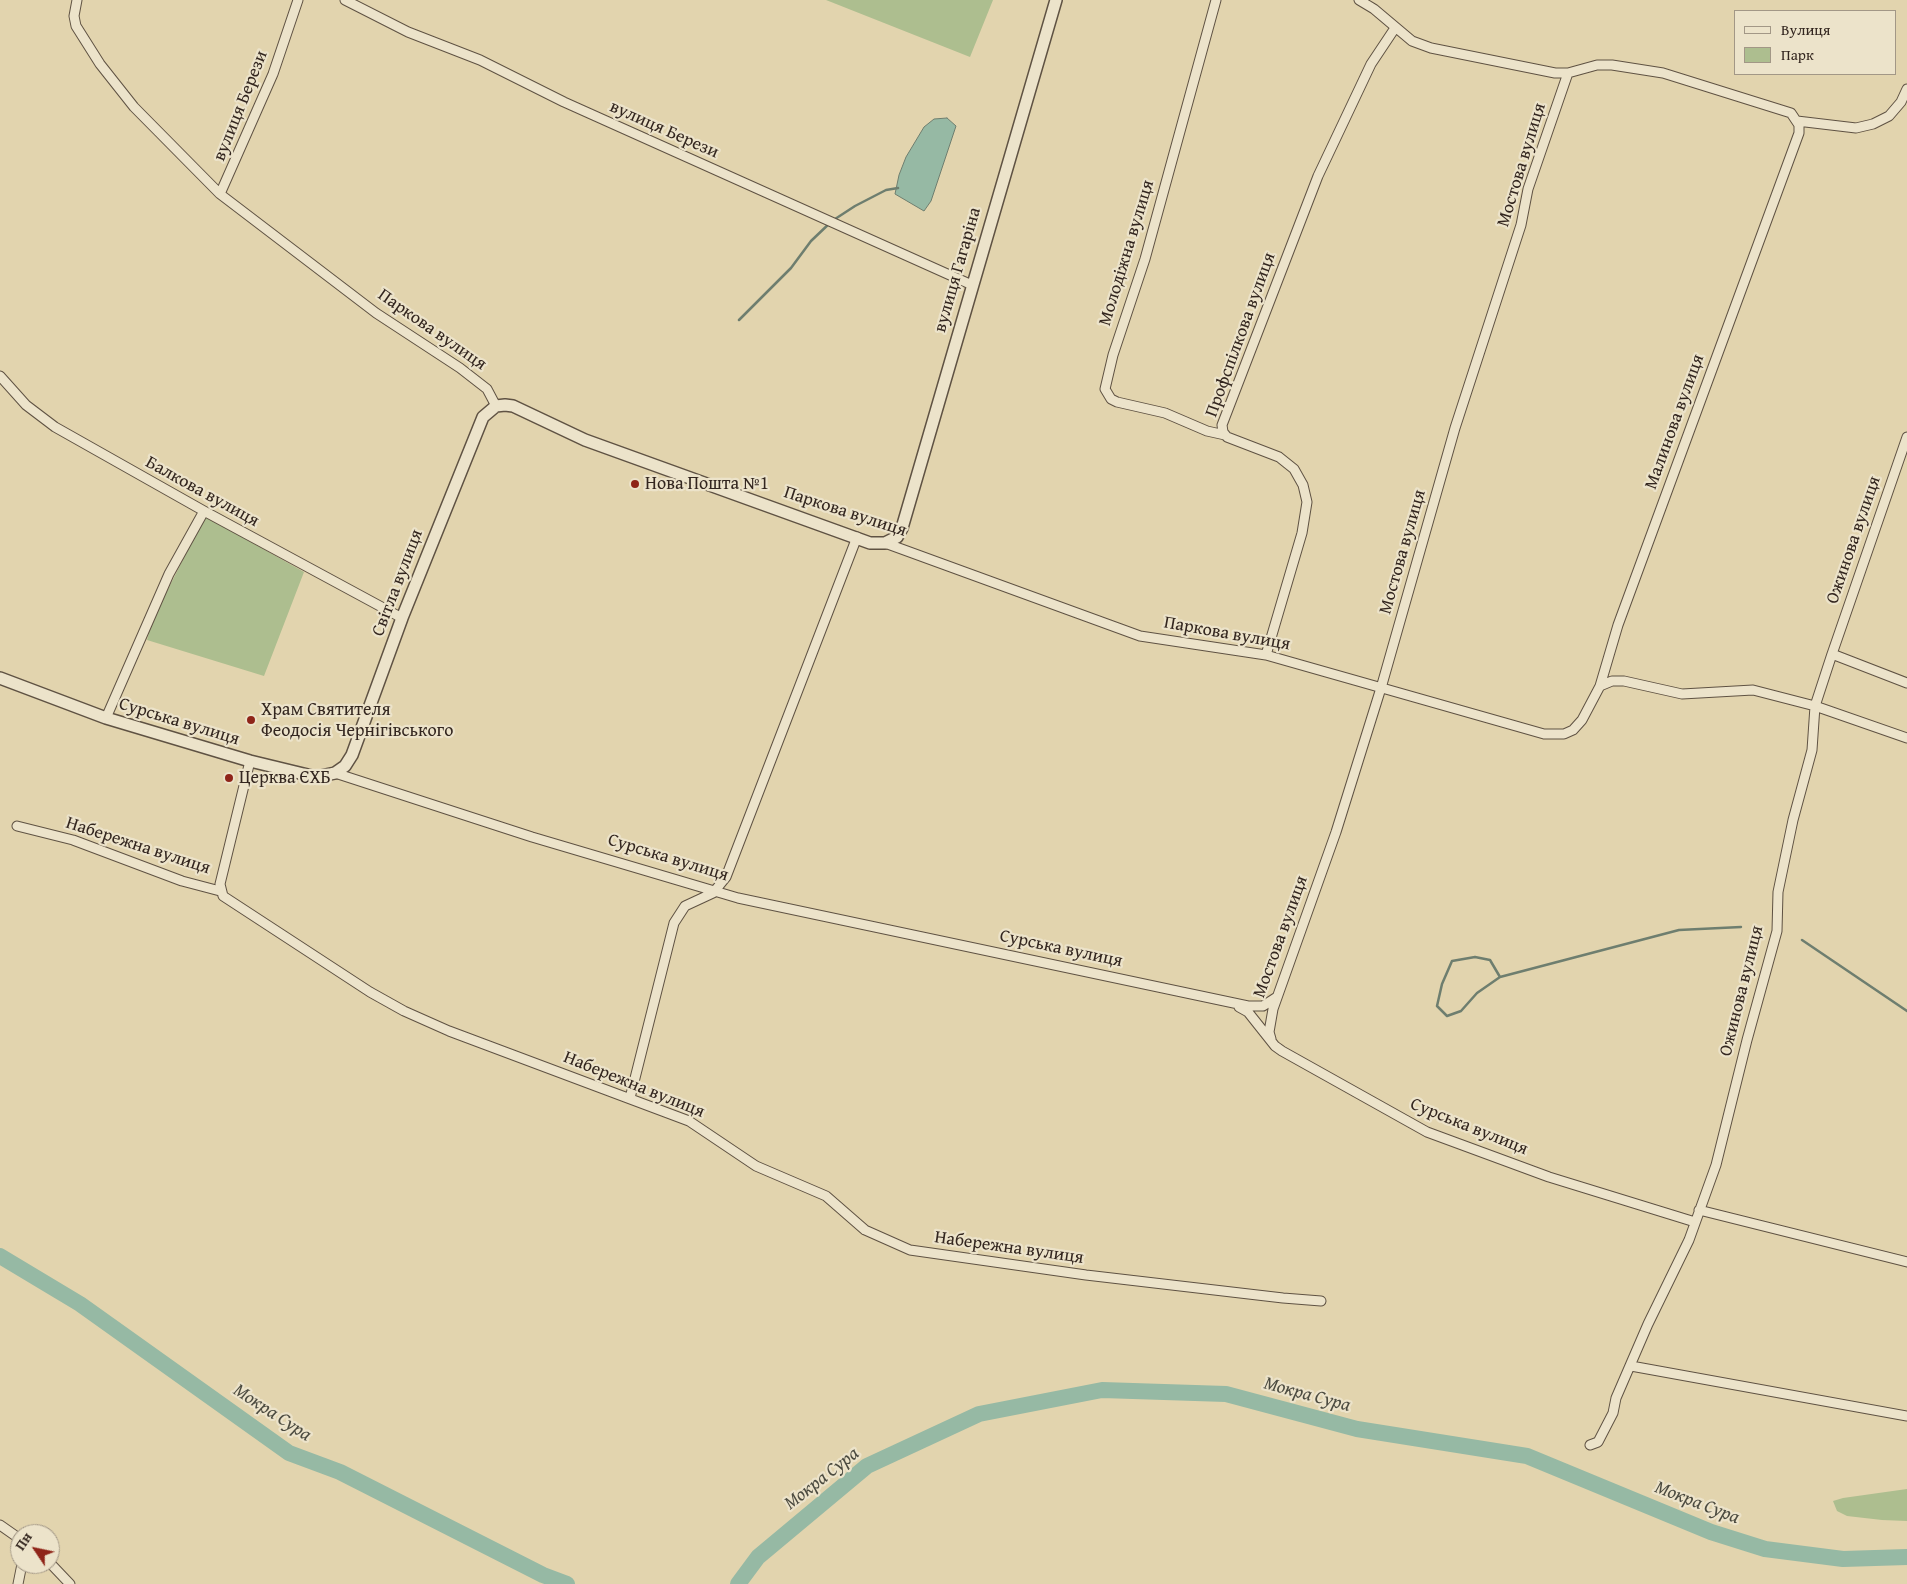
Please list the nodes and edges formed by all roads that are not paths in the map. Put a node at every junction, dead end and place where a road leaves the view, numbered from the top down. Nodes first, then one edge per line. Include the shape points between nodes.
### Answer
1 (77, 0) edge
2 (298, 0) edge
3 (345, 0) edge
4 (1056, 0) edge
5 (1216, 0) edge
6 (1359, 0) edge
7 (1396, 28) junction
8 (1568, 73) junction
9 (1907, 89) edge
10 (1794, 117) junction
11 (220, 194) junction
12 (972, 285) junction
13 (0, 376) edge
14 (496, 406) junction
15 (1225, 435) junction
16 (1907, 437) edge
17 (204, 512) junction
18 (857, 537) junction
19 (886, 543) junction
20 (402, 618) junction
21 (1832, 654) junction
22 (1266, 655) junction
23 (0, 678) edge
24 (1907, 682) edge
25 (1600, 686) junction
26 (1381, 688) junction
27 (1815, 706) junction
28 (106, 718) junction
29 (1564, 734) joint
30 (1907, 738) edge
31 (250, 761) junction
32 (335, 774) junction
33 (17, 826) dead end
34 (715, 890) junction
35 (220, 891) junction
36 (1280, 991) junction
37 (1230, 1002) junction
38 (1271, 1040) junction
39 (630, 1098) junction
40 (1699, 1210) junction
41 (1695, 1222) junction
42 (1907, 1262) edge
43 (1321, 1301) dead end
44 (1631, 1366) junction
45 (1907, 1416) edge
46 (1590, 1445) dead end
47 (60, 1574) edge
48 (70, 1584) edge

1 - 11 street, Паркова вулиця via 76,26 100,64 134,107
2 - 11 street, вулиця Берези via 273,74
3 - 12 street, вулиця Берези via 408,32 480,60 564,102
4 - 12 street, вулиця Гагаріна
5 - 15 street, Молодіжна вулиця via 1146,259 1113,355 1105,389 1117,402 1165,413
6 - 7 street
7 - 8 street via 1412,41 1431,48
7 - 15 street, Профспілкова вулиця via 1371,64 1318,176 1223,421
8 - 10 street via 1597,65 1636,68
8 - 26 street, Мостова вулиця via 1528,189 1521,225 1455,428
9 - 10 street via 1889,116 1873,124 1856,128
10 - 25 street, Малинова вулиця via 1800,133 1618,625
11 - 14 street, Паркова вулиця via 376,313 460,368 487,390
12 - 19 street, вулиця Гагаріна via 902,528 897,537
13 - 17 street, Балкова вулиця via 26,405 55,426
14 - 18 street, Паркова вулиця via 513,406 585,440
14 - 20 street, Світла вулиця via 483,417
15 - 22 street, Профспілкова вулиця via 1279,457 1294,469 1303,485 1307,502 1302,533
16 - 21 street, Ожинова вулиця
17 - 20 street, Балкова вулиця
17 - 28 street, Сурська вулиця via 169,574
18 - 19 street, Паркова вулиця via 870,543
18 - 34 street via 726,877
19 - 22 street, Паркова вулиця via 1140,636
20 - 32 street, Світла вулиця via 352,756
21 - 24 street
21 - 27 street, Ожинова вулиця
22 - 26 street, Паркова вулиця
23 - 28 street, Сурська вулиця
25 - 27 street via 1624,681 1682,694 1753,690
25 - 29 street, Малинова вулиця via 1582,720
26 - 29 street, Паркова вулиця via 1544,734
26 - 36 street, Мостова вулиця via 1336,832
27 - 30 street
27 - 40 street, Ожинова вулиця via 1812,750 1778,892 1777,931 1716,1165
28 - 31 street, Сурська вулиця
31 - 32 street, Сурська вулиця via 316,777
31 - 35 street
32 - 34 street, Сурська вулиця via 532,837
33 - 35 street, Набережна вулиця via 73,840 182,881
34 - 37 street, Сурська вулиця via 738,898
34 - 39 street via 685,906 674,923
35 - 39 street, Набережна вулиця via 227,901 404,1011
36 - 37 street, Сурська вулиця via 1276,998 1263,1006
36 - 38 street, Мостова вулиця via 1270,1020
37 - 38 street, Сурська вулиця via 1248,1012
38 - 41 street, Сурська вулиця via 1303,1064 1427,1132 1549,1177
39 - 43 street, Набережна вулиця via 689,1121 756,1166 826,1196 865,1230 910,1250 1096,1277
40 - 41 street, Ожинова вулиця
40 - 42 street
41 - 44 street, Ожинова вулиця
44 - 45 street
44 - 46 street, Ожинова вулиця via 1603,1434 1598,1442
47 - 48 street

